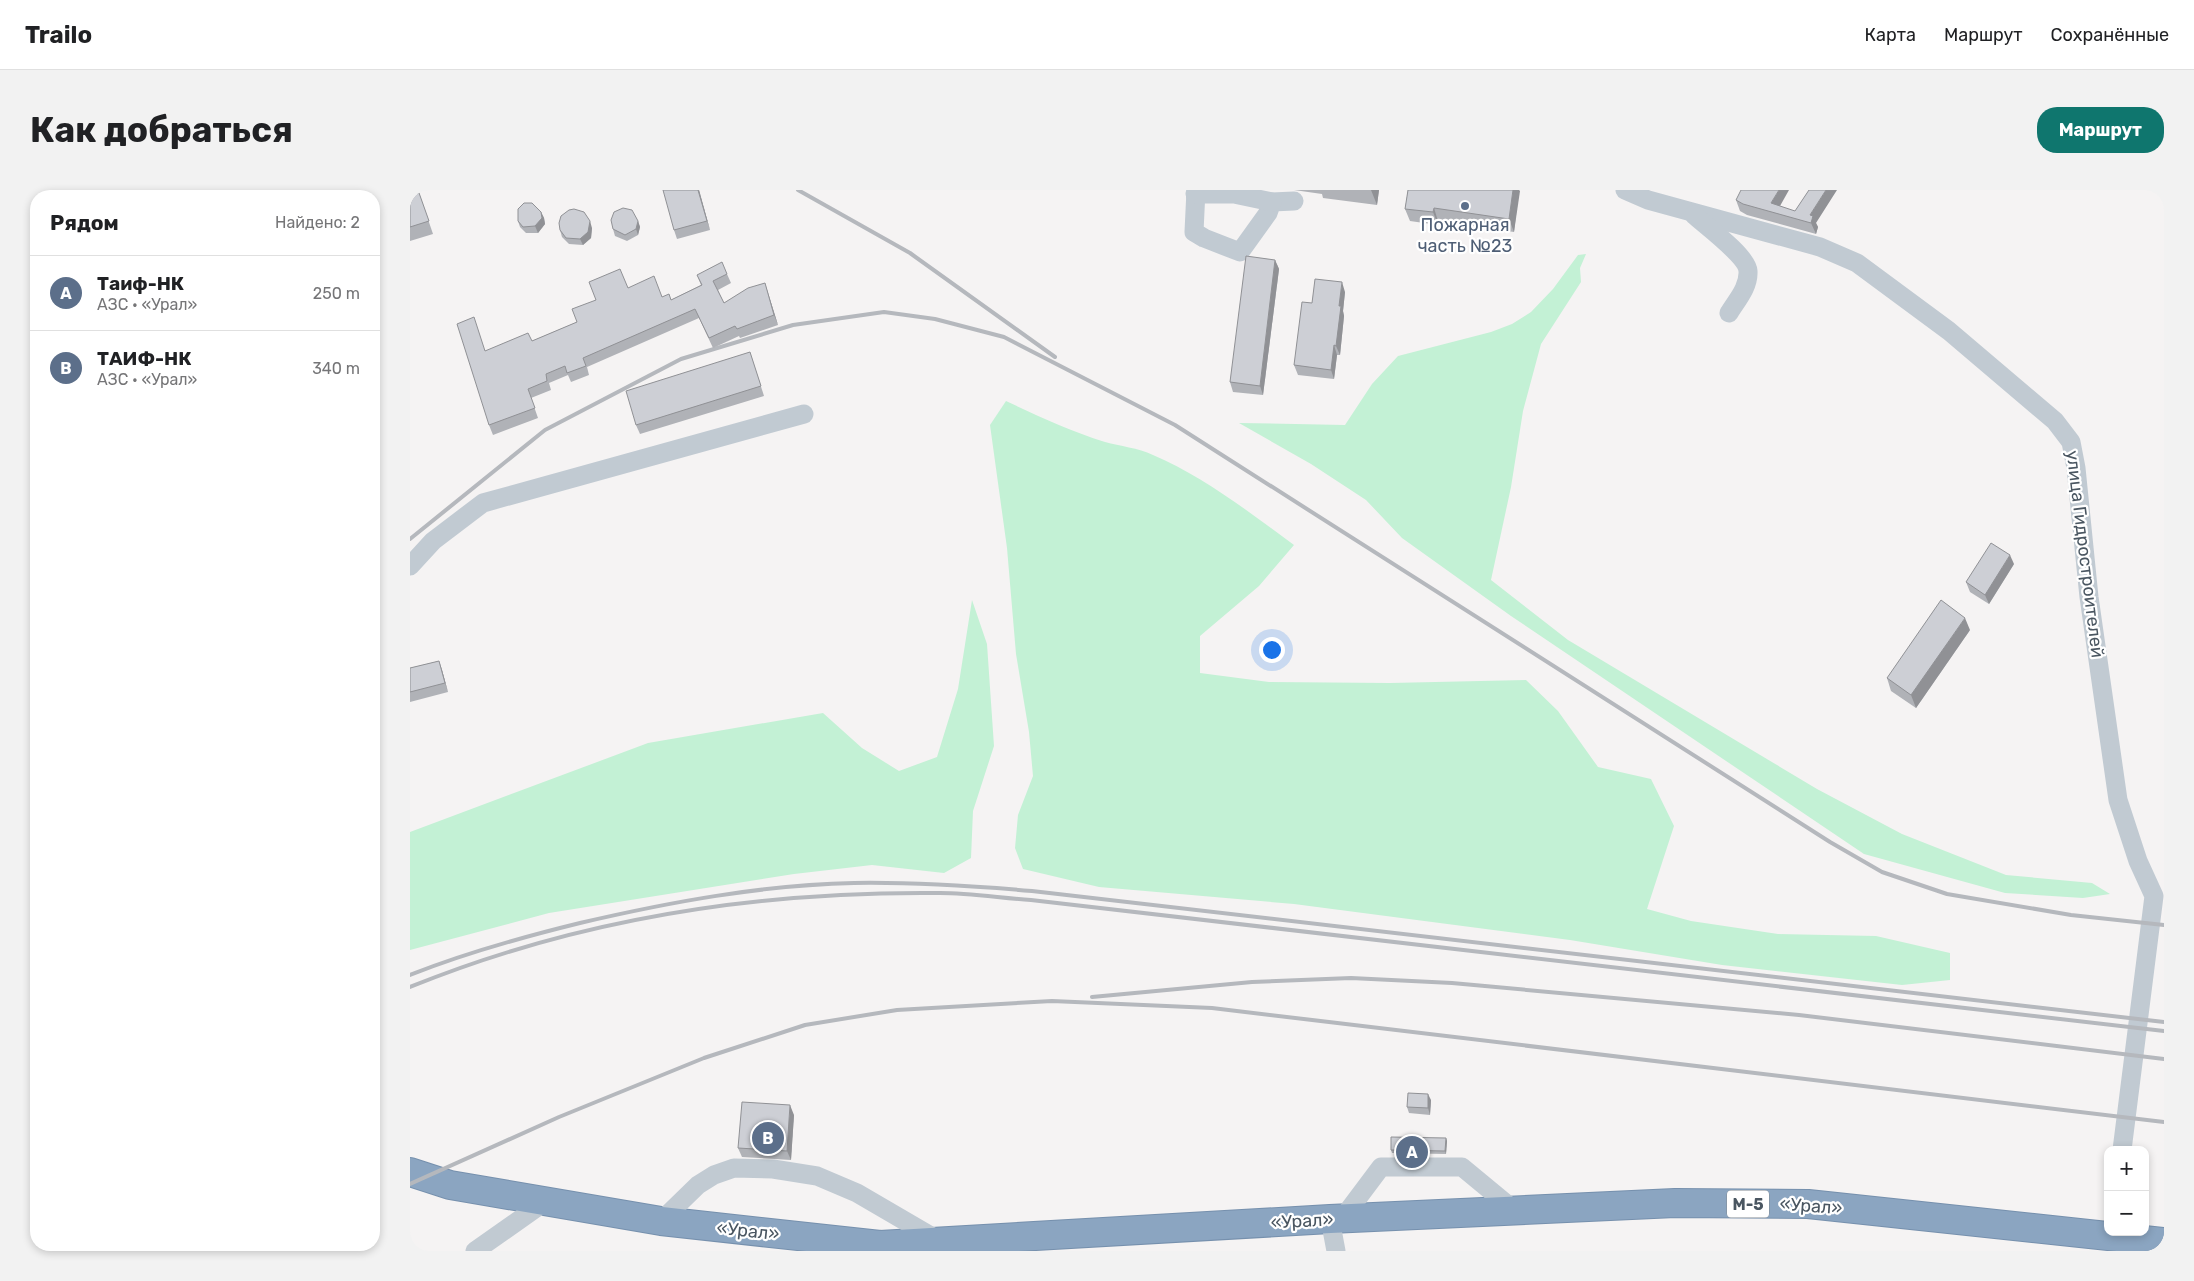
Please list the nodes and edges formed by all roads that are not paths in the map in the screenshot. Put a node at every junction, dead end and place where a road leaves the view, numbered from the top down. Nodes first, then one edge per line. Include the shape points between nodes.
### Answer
1 (1625, 190) edge
2 (1196, 192) edge
3 (1294, 201) dead end
4 (1272, 202) junction
5 (1691, 212) junction
6 (1729, 313) dead end
7 (804, 414) dead end
8 (410, 566) edge
9 (2123, 1146) edge
10 (424, 1177) edge
11 (546, 1201) junction
12 (1514, 1210) junction
13 (1336, 1219) junction
14 (661, 1221) junction
15 (2112, 1240) edge
16 (941, 1242) junction
17 (2164, 1242) edge
18 (475, 1251) edge
19 (1336, 1251) edge

1 - 5 street, улица Гидростроителей
2 - 4 street via 1234,194
2 - 4 street via 1194,232 1240,252 1268,213
3 - 4 street
5 - 6 street via 1743,259 1748,270 1744,290
5 - 9 street, улица Гидростроителей via 1820,247 1856,263 1950,331 2056,421 2070,442 2118,800 2138,862 2154,896
7 - 8 street via 482,503 433,541
10 - 11 highway, «Урал» / М-5
11 - 14 highway, «Урал» / М-5
11 - 18 street
12 - 13 highway, «Урал» / М-5
12 - 13 street via 1462,1168 1381,1167
12 - 15 highway, «Урал» / М-5 via 1675,1203 1808,1204
13 - 16 highway, «Урал» / М-5
13 - 19 street
14 - 16 highway, «Урал» / М-5 via 880,1245
14 - 16 street via 698,1185 714,1175 734,1168 773,1169 825,1179 857,1193
15 - 17 highway, «Урал» / М-5

